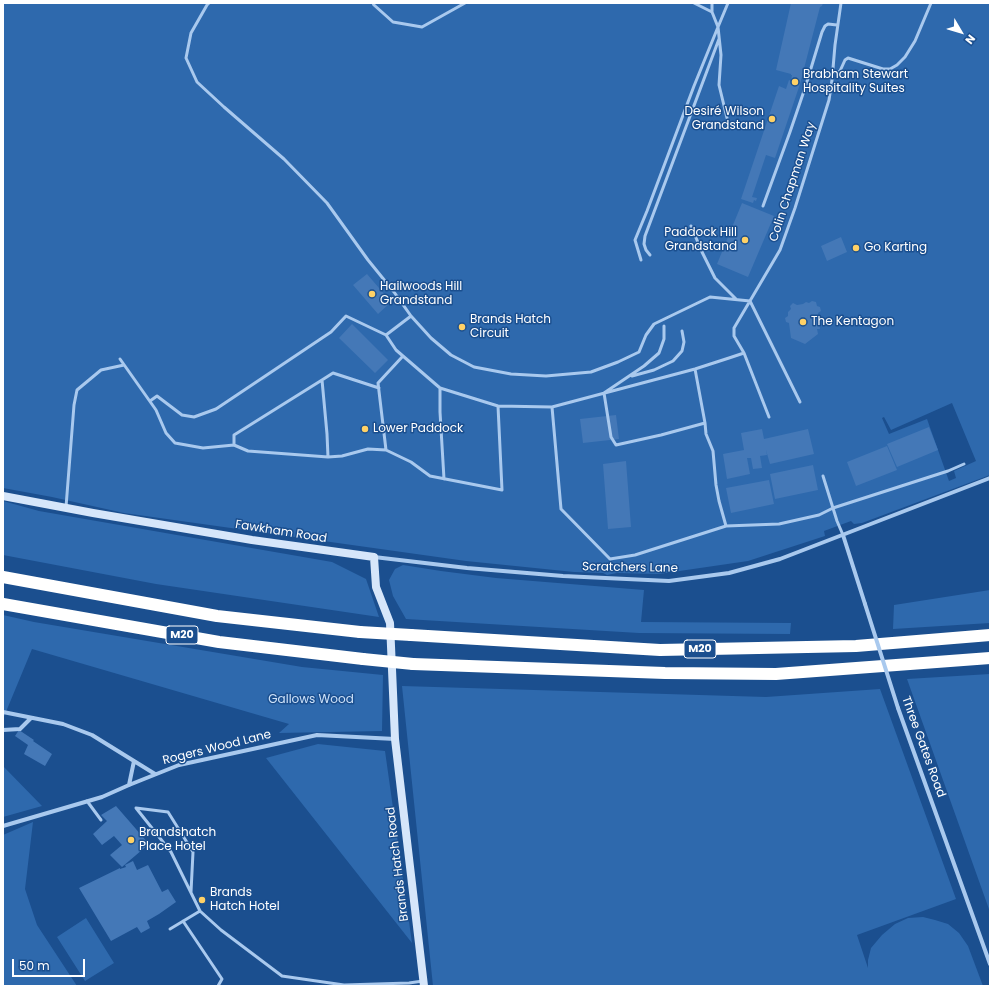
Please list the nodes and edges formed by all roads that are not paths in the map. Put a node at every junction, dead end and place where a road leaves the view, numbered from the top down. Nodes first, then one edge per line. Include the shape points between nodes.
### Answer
1 (209, 3) edge
2 (373, 3) edge
3 (465, 3) edge
4 (694, 3) edge
5 (712, 3) edge
6 (728, 3) edge
7 (841, 3) edge
8 (931, 3) edge
9 (712, 12) junction
10 (838, 25) junction
11 (718, 27) junction
12 (719, 39) junction
13 (833, 72) junction
14 (727, 118) dead end
15 (763, 206) dead end
16 (691, 226) dead end
17 (650, 255) dead end
18 (641, 260) dead end
19 (736, 299) junction
20 (750, 301) junction
21 (410, 316) junction
22 (664, 326) dead end
23 (682, 331) dead end
24 (386, 335) junction
25 (744, 353) junction
26 (403, 356) junction
27 (120, 359) dead end
28 (124, 365) junction
29 (695, 369) junction
30 (629, 377) junction
31 (322, 380) junction
32 (379, 388) junction
33 (440, 388) junction
34 (604, 393) junction
35 (150, 400) junction
36 (800, 402) dead end
37 (498, 406) junction
38 (552, 407) junction
39 (769, 417) dead end
40 (705, 423) junction
41 (234, 445) junction
42 (386, 450) junction
43 (328, 457) junction
44 (964, 464) dead end
45 (823, 476) dead end
46 (990, 478) edge
47 (444, 479) junction
48 (3, 496) edge
49 (66, 508) junction
50 (833, 508) junction
51 (726, 526) junction
52 (843, 535) junction
53 (374, 557) junction
54 (3, 578) edge
55 (3, 604) edge
56 (990, 635) edge
57 (990, 658) edge
58 (3, 712) edge
59 (31, 718) junction
60 (3, 730) edge
61 (395, 739) junction
62 (134, 761) junction
63 (155, 774) junction
64 (129, 785) junction
65 (87, 801) junction
66 (101, 820) dead end
67 (3, 826) edge
68 (191, 892) junction
69 (200, 910) junction
70 (183, 921) junction
71 (170, 929) dead end
72 (990, 964) edge
73 (424, 984) edge
74 (218, 986) edge

1 - 21 lane via 191,34 186,58 197,82 284,159 327,203
2 - 3 lane via 394,22 422,27
4 - 9 lane
5 - 9 lane
6 - 11 lane
7 - 10 lane, Colin Chapman Way
8 - 13 lane via 916,41 897,66 883,69 848,58 840,71
9 - 11 lane
10 - 13 lane, Colin Chapman Way
10 - 15 lane via 827,25 822,32
11 - 12 lane
11 - 18 lane via 635,240
12 - 14 lane via 719,85
12 - 17 lane via 645,236 644,244
13 - 20 lane, Colin Chapman Way via 829,100 792,218 780,250
16 - 19 lane via 715,278
19 - 20 lane
19 - 21 lane via 710,297 654,324 639,352 618,362 591,372 546,376 511,374 474,366 451,355
20 - 25 lane, Colin Chapman Way via 737,321 734,331 734,336
20 - 36 lane
21 - 24 lane
22 - 30 lane via 664,339 659,353
23 - 30 lane via 682,351 673,361
24 - 26 lane
24 - 35 lane via 346,316 331,332 216,409 194,417 182,416 157,396
25 - 29 lane
25 - 39 lane
26 - 32 lane via 378,383
26 - 33 lane
27 - 28 lane
28 - 35 lane
28 - 49 lane via 101,370 77,390
29 - 34 lane
29 - 40 lane
30 - 34 lane
31 - 32 lane via 333,373
31 - 41 lane via 234,435
31 - 43 lane
32 - 42 lane
33 - 37 lane
33 - 47 lane
34 - 38 lane
34 - 40 lane via 611,437 616,445
35 - 41 lane via 166,433 175,442 203,448
37 - 38 lane
37 - 47 lane via 502,490
38 - 51 lane via 560,509 610,559 635,555
40 - 51 lane via 706,434 713,451 716,485
41 - 43 lane via 248,451
42 - 43 lane via 368,449
42 - 47 lane via 411,462 430,476
44 - 50 lane
45 - 50 lane
46 - 52 street, Scratchers Lane
48 - 49 street, Fawkham Road
49 - 53 street, Fawkham Road
50 - 51 lane via 819,515 779,524
50 - 52 lane
52 - 53 street, Scratchers Lane via 780,559 729,573 669,581 563,576
52 - 72 street, Three Gates Road, bridge via 898,708
53 - 61 street via 376,587 390,622
54 - 56 highway, M20, bridge via 217,616 360,632 660,650 856,646
55 - 57 highway, M20, bridge via 219,642 414,664 665,673 776,674
58 - 59 street
59 - 60 street via 20,729
59 - 62 street via 63,724 92,735
61 - 63 street, Rogers Wood Lane via 317,735 179,765
61 - 73 street, Brands Hatch Road
62 - 63 street
62 - 64 street
63 - 64 street, Rogers Wood Lane
64 - 65 street, Rogers Wood Lane
65 - 66 lane
65 - 67 street, Rogers Wood Lane
68 - 68 lane via 171,852 136,808 168,812 194,852
68 - 69 lane
69 - 70 lane
69 - 73 lane via 221,930 282,976 344,985
70 - 71 lane
70 - 74 lane via 222,979

